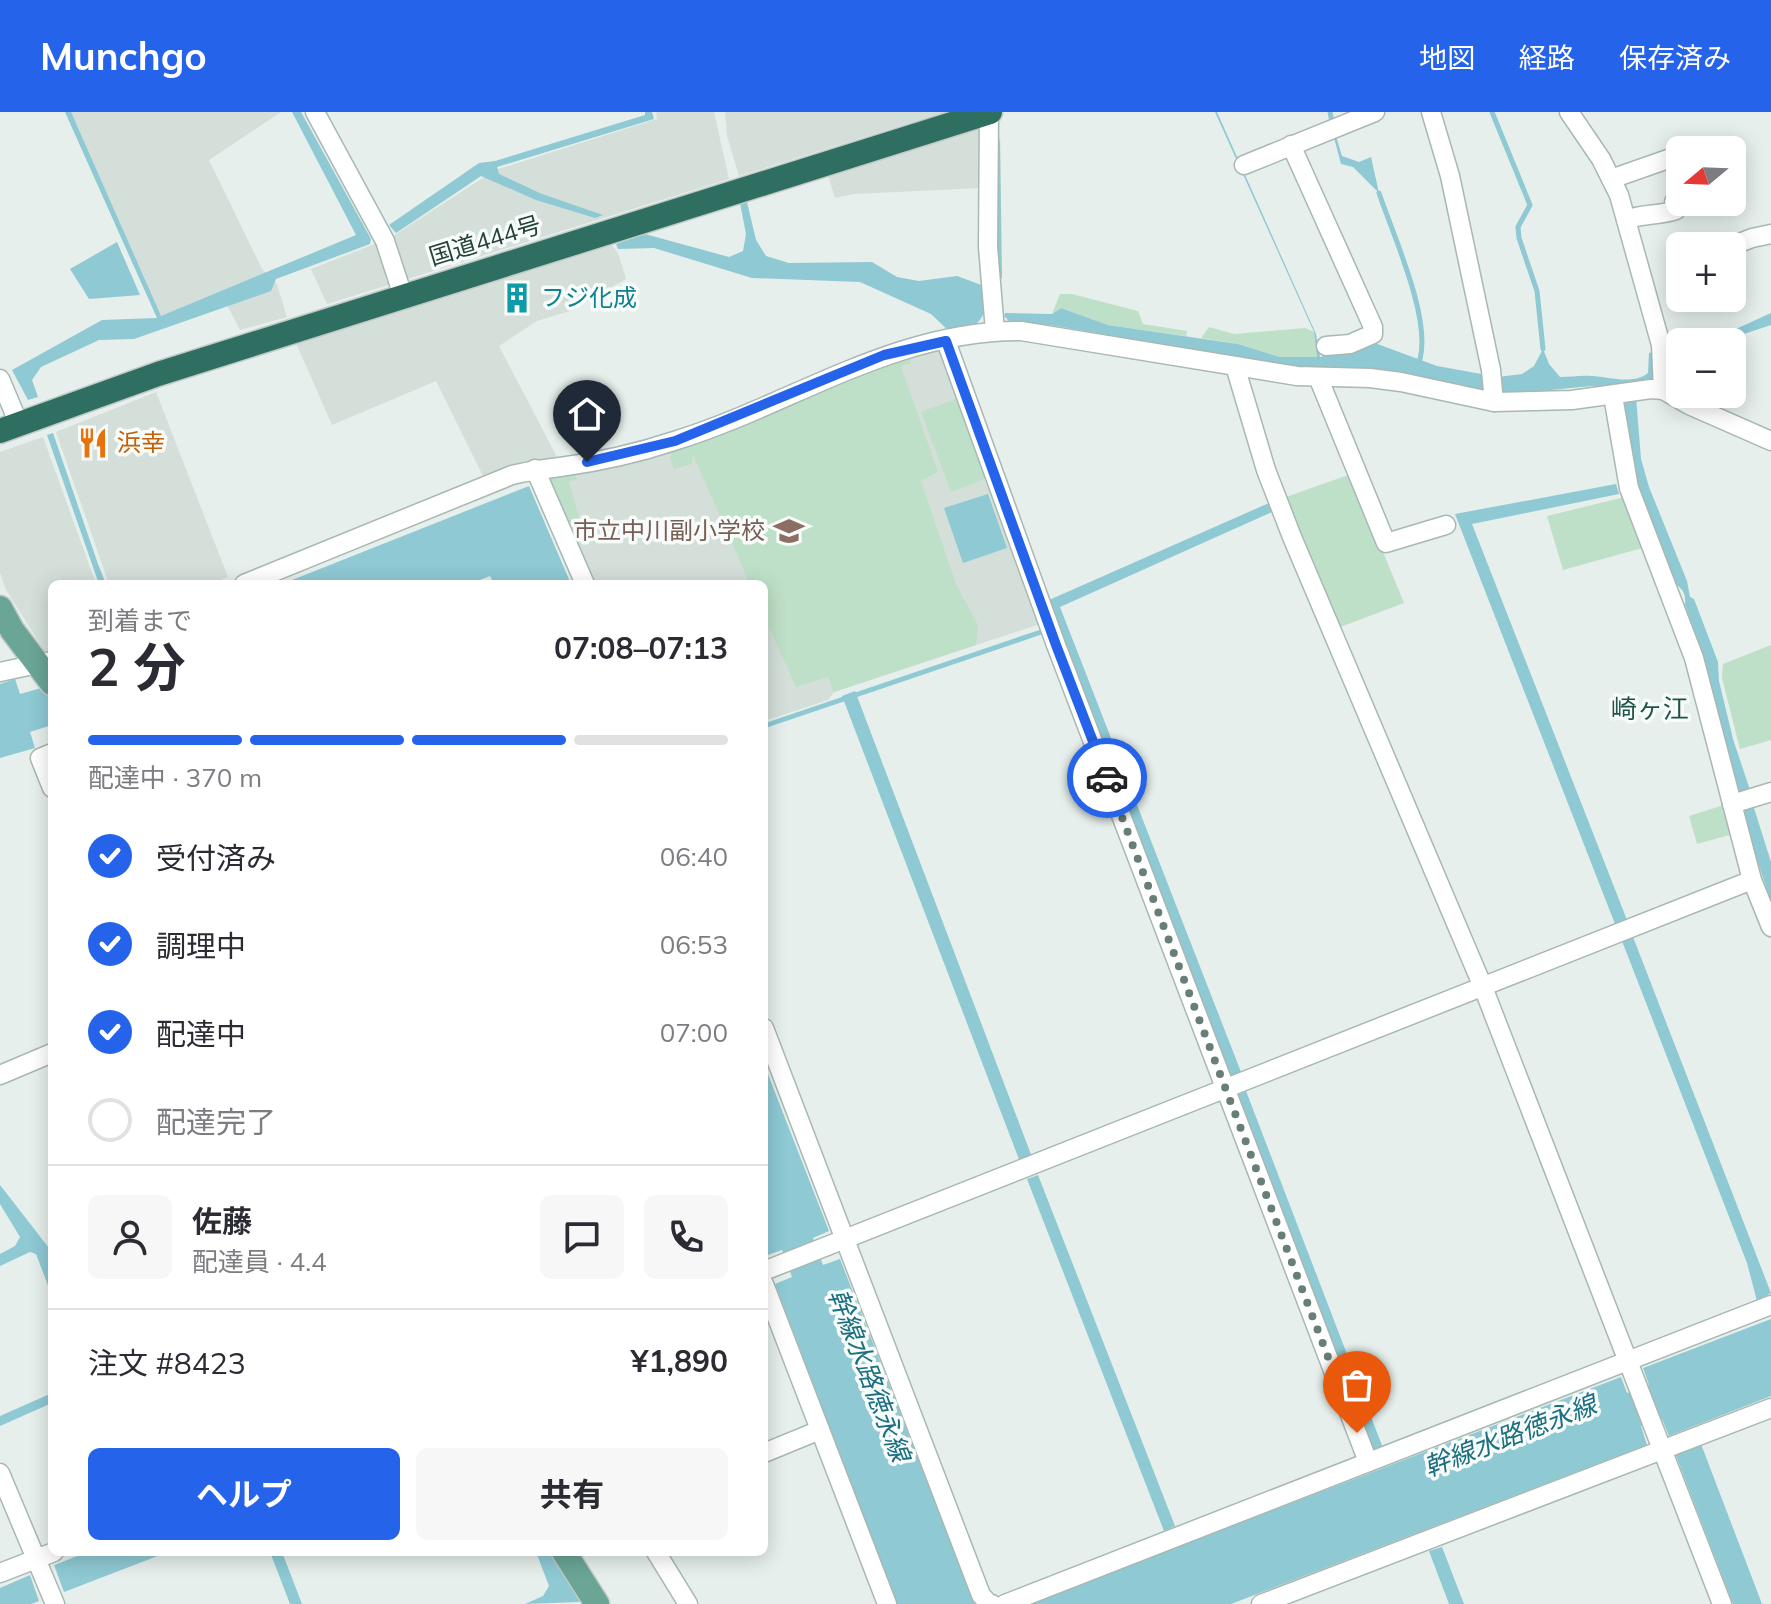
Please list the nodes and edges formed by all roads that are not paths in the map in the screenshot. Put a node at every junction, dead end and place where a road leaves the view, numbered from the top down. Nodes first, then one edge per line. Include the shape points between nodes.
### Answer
1 (315, 112) edge
2 (989, 112) edge
3 (1375, 112) edge
4 (1431, 112) edge
5 (1569, 112) edge
6 (1291, 145) junction
7 (1666, 160) edge
8 (1244, 165) dead end
9 (1611, 179) junction
10 (1666, 213) edge
11 (1626, 220) junction
12 (1771, 234) edge
13 (1746, 240) edge
14 (403, 296) junction
15 (995, 331) junction
16 (946, 341) junction
17 (1235, 366) junction
18 (1338, 376) junction
19 (1318, 377) junction
20 (0, 379) edge
21 (1663, 390) junction
22 (1613, 396) junction
23 (1494, 402) junction
24 (10, 428) edge
25 (1771, 441) edge
26 (535, 469) junction
27 (1446, 525) dead end
28 (254, 580) edge
29 (583, 580) edge
30 (0, 608) edge
31 (0, 672) edge
32 (48, 672) edge
33 (48, 755) edge
34 (48, 778) edge
35 (1771, 792) edge
36 (1732, 804) junction
37 (1752, 880) junction
38 (1771, 927) edge
39 (1483, 987) junction
40 (768, 1038) edge
41 (48, 1055) edge
42 (0, 1075) edge
43 (1226, 1088) junction
44 (845, 1240) junction
45 (768, 1269) edge
46 (768, 1294) edge
47 (1771, 1305) edge
48 (1627, 1360) junction
49 (1771, 1408) edge
50 (820, 1430) junction
51 (1662, 1450) junction
52 (768, 1451) edge
53 (1368, 1462) junction
54 (0, 1473) edge
55 (46, 1555) edge
56 (567, 1556) edge
57 (658, 1556) edge
58 (0, 1573) edge
59 (55, 1604) edge
60 (597, 1604) edge
61 (688, 1604) edge
62 (887, 1604) edge
63 (992, 1604) edge
64 (1005, 1604) edge
65 (1261, 1604) edge
66 (1722, 1604) edge

1 - 14 street via 385,241
2 - 14 highway, 国道444号
2 - 15 street via 988,247
3 - 6 street
4 - 23 street via 1450,176
5 - 9 street
6 - 8 street
6 - 18 street via 1373,327 1373,334 1332,346
7 - 9 street
9 - 11 street
10 - 11 street
11 - 21 street via 1662,351
12 - 13 street
14 - 24 highway, 国道444号 via 158,374
15 - 16 street
15 - 17 street
16 - 26 street via 884,355 675,441
16 - 43 street
17 - 19 street
17 - 39 street via 1292,537
18 - 19 street
18 - 23 street via 1401,382
19 - 27 street via 1386,543
20 - 24 street
21 - 22 street
21 - 25 street
22 - 23 street
22 - 36 street via 1629,488 1694,658
26 - 28 street
26 - 29 street
30 - 32 main road
31 - 32 street
33 - 34 street via 40,758
35 - 36 street
36 - 37 street
37 - 38 street
37 - 39 street
39 - 43 street
39 - 48 street
40 - 44 street
41 - 42 street
43 - 44 street
43 - 53 street
44 - 45 street
44 - 63 street via 981,1595
46 - 50 street
47 - 48 street
48 - 51 street
48 - 53 street
49 - 51 street
50 - 52 street
50 - 62 street
51 - 65 street
51 - 66 street
53 - 64 street
54 - 55 street
55 - 58 street
55 - 59 street
56 - 60 main road
57 - 61 street

